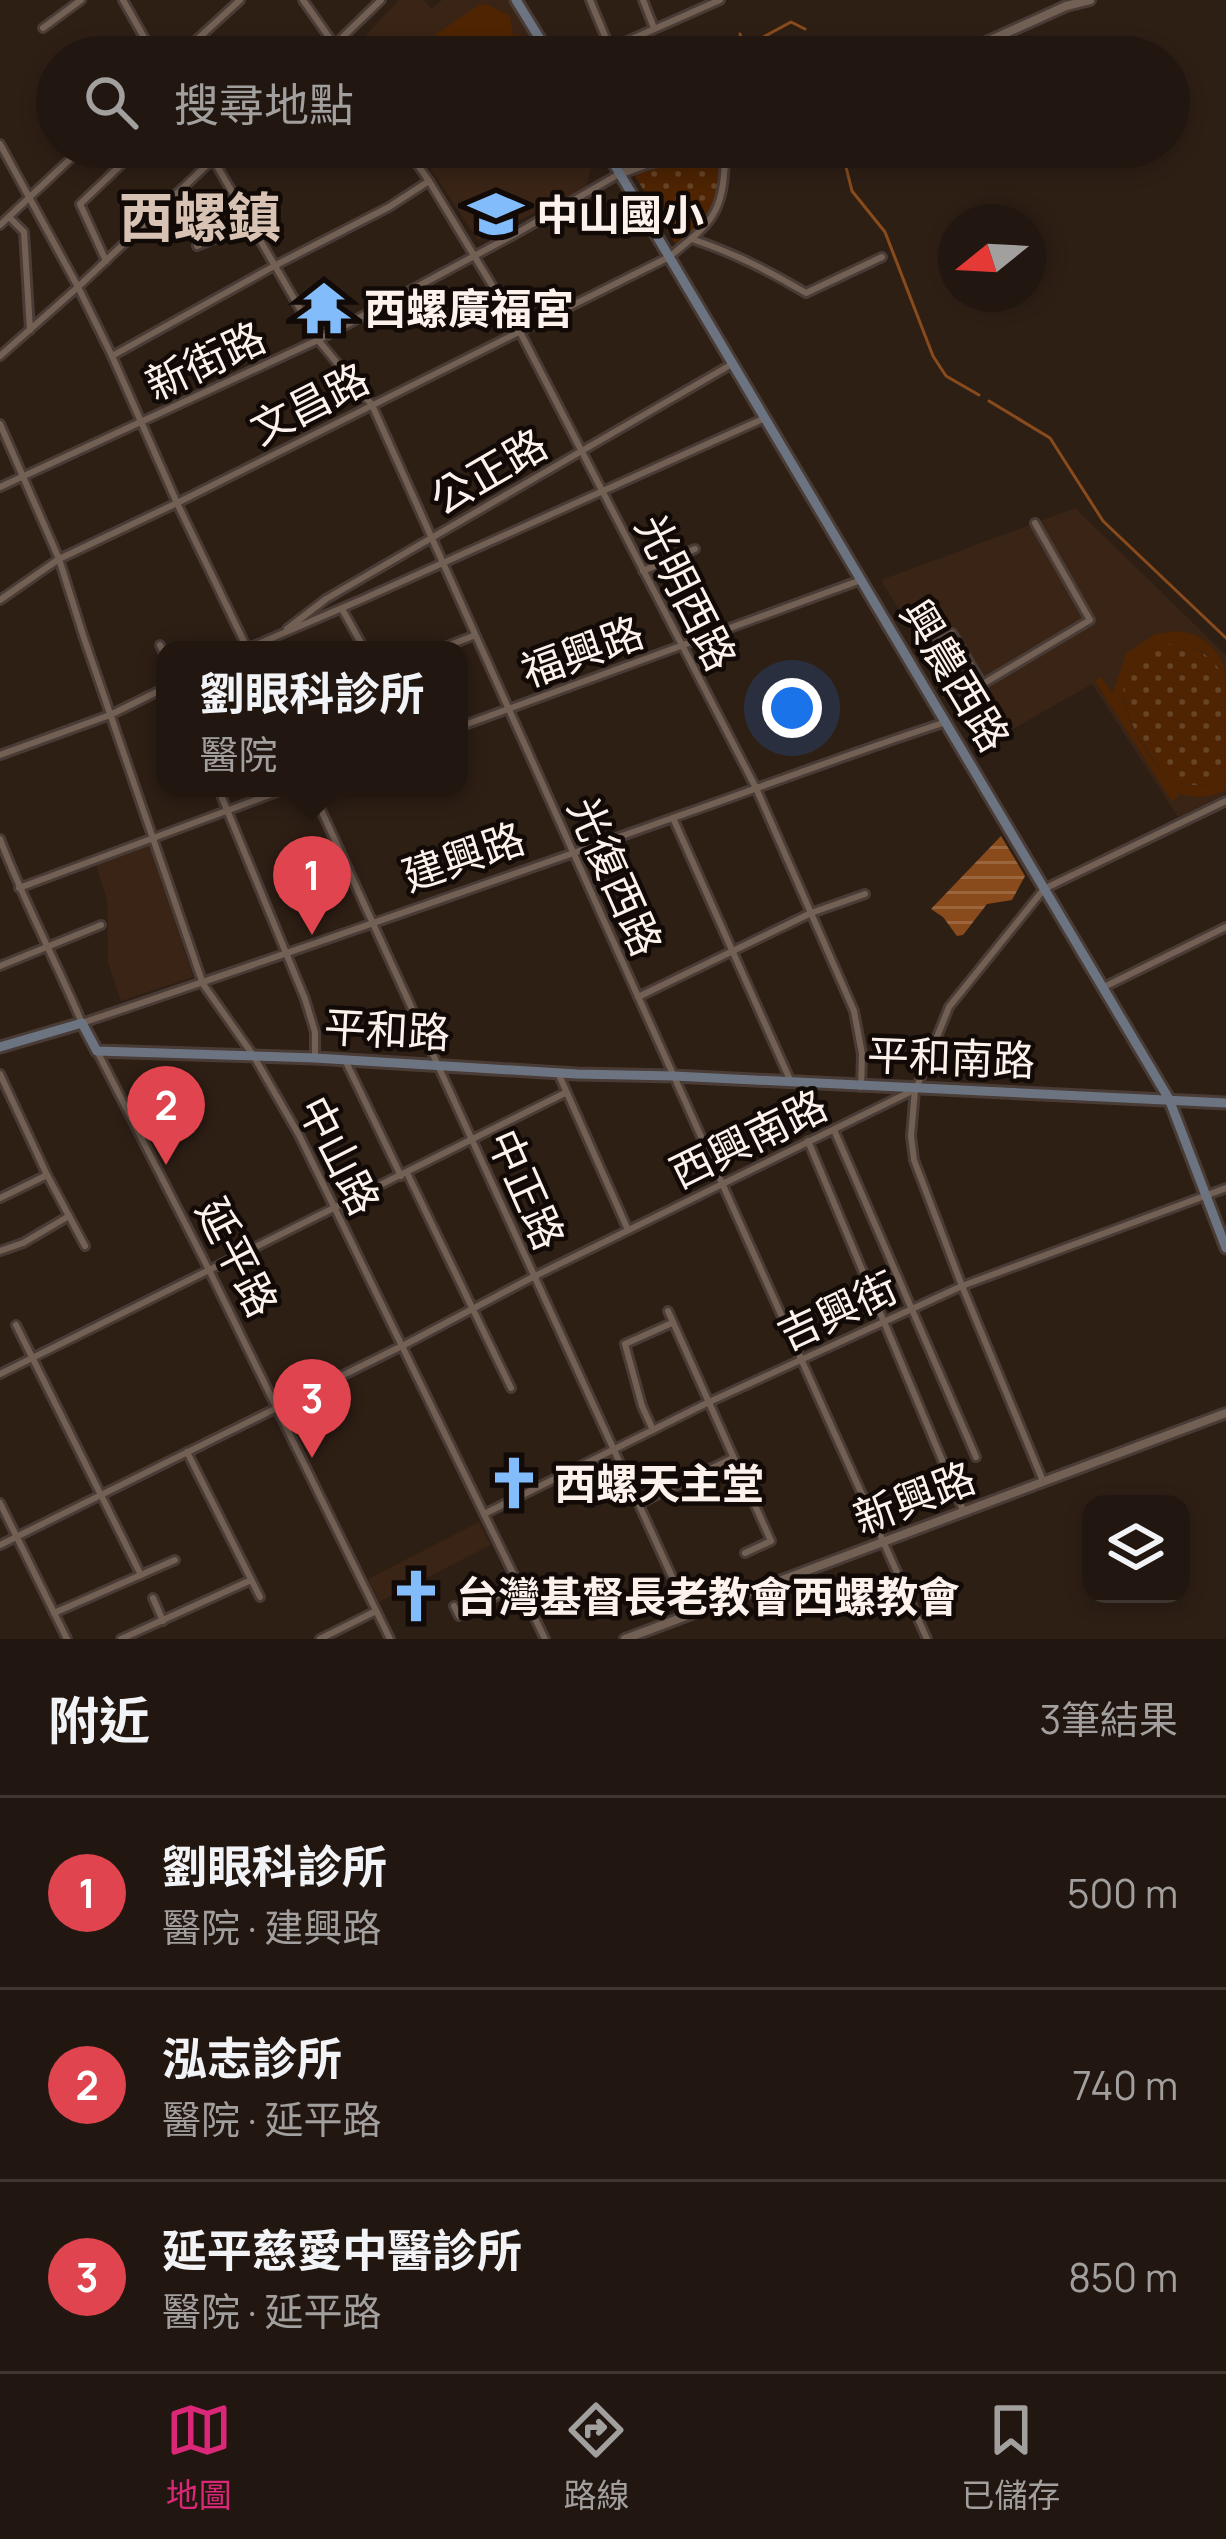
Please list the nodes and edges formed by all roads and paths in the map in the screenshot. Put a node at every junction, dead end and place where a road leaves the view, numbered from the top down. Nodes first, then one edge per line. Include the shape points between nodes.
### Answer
1 (81, 0) edge
2 (123, 0) edge
3 (240, 0) edge
4 (303, 0) edge
5 (381, 0) edge
6 (516, 0) edge
7 (590, 0) edge
8 (643, 0) edge
9 (720, 0) edge
10 (1090, 0) edge
11 (1065, 3) edge
12 (43, 28) dead end
13 (654, 28) junction
14 (143, 36) edge
15 (201, 36) edge
16 (329, 36) edge
17 (344, 36) edge
18 (538, 36) edge
19 (605, 36) edge
20 (636, 36) edge
21 (997, 36) edge
22 (0, 144) edge
23 (60, 168) edge
24 (119, 168) edge
25 (204, 168) edge
26 (218, 168) edge
27 (420, 168) edge
28 (616, 168) edge
29 (637, 168) edge
30 (725, 168) edge
31 (620, 175) junction
32 (429, 181) junction
33 (30, 197) junction
34 (9, 217) junction
35 (252, 224) junction
36 (0, 225) edge
37 (692, 239) junction
38 (197, 246) dead end
39 (670, 256) junction
40 (474, 257) junction
41 (882, 257) dead end
42 (106, 261) junction
43 (276, 266) junction
44 (78, 287) junction
45 (30, 330) junction
46 (519, 330) junction
47 (318, 340) junction
48 (0, 356) edge
49 (112, 356) junction
50 (732, 364) junction
51 (372, 405) junction
52 (764, 418) junction
53 (141, 423) junction
54 (0, 424) edge
55 (582, 450) junction
56 (23, 476) junction
57 (0, 488) edge
58 (601, 491) junction
59 (177, 503) junction
60 (1035, 523) dead end
61 (432, 539) junction
62 (694, 549) dead end
63 (59, 559) junction
64 (442, 563) junction
65 (643, 571) junction
66 (862, 580) junction
67 (0, 600) edge
68 (342, 609) junction
69 (279, 635) junction
70 (474, 636) junction
71 (242, 641) edge
72 (266, 641) edge
73 (360, 641) edge
74 (461, 641) edge
75 (935, 643) junction
76 (682, 646) junction
77 (923, 650) dead end
78 (982, 684) junction
79 (156, 692) edge
80 (508, 710) junction
81 (110, 715) junction
82 (946, 722) junction
83 (468, 725) edge
84 (0, 755) edge
85 (757, 788) junction
86 (221, 797) edge
87 (263, 797) edge
88 (315, 797) edge
89 (1226, 801) edge
90 (226, 810) junction
91 (673, 818) junction
92 (154, 838) junction
93 (0, 839) edge
94 (573, 853) junction
95 (19, 888) junction
96 (1044, 889) junction
97 (865, 894) dead end
98 (811, 913) junction
99 (372, 922) junction
100 (101, 925) dead end
101 (1226, 927) edge
102 (48, 945) junction
103 (733, 951) junction
104 (286, 956) junction
105 (0, 966) edge
106 (203, 984) junction
107 (1102, 988) junction
108 (638, 997) junction
109 (82, 1023) junction
110 (0, 1047) edge
111 (98, 1051) junction
112 (253, 1055) junction
113 (315, 1058) junction
114 (345, 1060) junction
115 (439, 1066) junction
116 (558, 1072) junction
117 (0, 1074) edge
118 (674, 1076) junction
119 (791, 1082) junction
120 (861, 1087) junction
121 (916, 1088) junction
122 (565, 1093) junction
123 (1169, 1099) junction
124 (1226, 1103) edge
125 (833, 1129) junction
126 (472, 1141) junction
127 (808, 1141) junction
128 (404, 1174) junction
129 (47, 1175) junction
130 (722, 1183) junction
131 (1226, 1188) edge
132 (1206, 1196) junction
133 (0, 1198) edge
134 (335, 1208) junction
135 (69, 1216) junction
136 (628, 1231) junction
137 (85, 1246) dead end
138 (1226, 1249) edge
139 (0, 1251) edge
140 (209, 1270) junction
141 (533, 1277) junction
142 (962, 1286) junction
143 (473, 1308) junction
144 (911, 1309) junction
145 (668, 1311) dead end
146 (882, 1322) junction
147 (671, 1323) junction
148 (16, 1325) dead end
149 (401, 1346) junction
150 (32, 1358) junction
151 (801, 1360) junction
152 (0, 1374) edge
153 (511, 1388) dead end
154 (707, 1403) junction
155 (276, 1408) junction
156 (1226, 1412) edge
157 (653, 1430) junction
158 (614, 1449) junction
159 (187, 1452) junction
160 (976, 1457) dead end
161 (733, 1458) junction
162 (1042, 1481) junction
163 (103, 1495) junction
164 (0, 1503) edge
165 (640, 1503) junction
166 (963, 1510) junction
167 (484, 1514) junction
168 (17, 1537) junction
169 (883, 1543) junction
170 (0, 1545) edge
171 (745, 1553) dead end
172 (175, 1560) dead end
173 (141, 1575) junction
174 (250, 1580) junction
175 (519, 1584) junction
176 (153, 1598) dead end
177 (260, 1598) dead end
178 (454, 1606) dead end
179 (376, 1611) junction
180 (54, 1613) junction
181 (689, 1614) junction
182 (163, 1621) junction
183 (325, 1638) edge
184 (67, 1639) edge
185 (121, 1639) edge
186 (390, 1639) edge
187 (545, 1639) edge
188 (625, 1639) edge
189 (926, 1639) edge

1 - 12 street
2 - 14 street
3 - 15 street
4 - 16 street
5 - 17 street
6 - 18 main road
7 - 19 street
8 - 13 street
9 - 13 street
10 - 11 street
11 - 21 street
13 - 20 street
22 - 33 street
23 - 33 street
24 - 42 street via 80,203
25 - 42 street
26 - 35 street, 光復西路
27 - 32 street, 光明西路
28 - 31 main road, 興農西路
29 - 31 street
30 - 37 street, 文昌路 via 724,194
31 - 39 main road, 興農西路
31 - 40 street, 新街路
32 - 40 street, 光明西路
32 - 43 street
33 - 34 street
33 - 44 street
34 - 36 street
34 - 45 street via 24,232
35 - 38 street
35 - 43 street, 光復西路
37 - 39 street, 文昌路
37 - 41 street via 806,293
39 - 46 street, 文昌路
39 - 50 main road, 興農西路
40 - 46 street, 光明西路
40 - 47 street, 新街路
42 - 44 street
43 - 47 street, 光復西路
43 - 49 street
44 - 45 street
44 - 49 street
45 - 48 street
46 - 51 street, 文昌路
46 - 55 street, 光明西路
47 - 51 street, 光復西路
47 - 53 street, 新街路
49 - 53 street
50 - 52 main road, 興農西路
50 - 55 street, 公正路
51 - 59 street, 文昌路
51 - 61 street, 光復西路
52 - 58 street, 公正路
52 - 66 main road, 興農西路
53 - 56 street, 新街路
53 - 59 street
54 - 56 street, 中山路
55 - 58 street, 光明西路
55 - 61 street, 公正路
56 - 57 street, 新街路
56 - 63 street, 中山路
58 - 64 street, 公正路
58 - 65 street, 光明西路
59 - 63 street, 文昌路
59 - 71 street
60 - 78 street via 1090,620
61 - 64 street, 光復西路
61 - 69 street, 公正路
62 - 65 street
63 - 67 street, 文昌路
63 - 81 street, 中山路
64 - 68 street, 公正路
64 - 70 street, 光復西路
65 - 76 street, 光明西路
66 - 76 street, 福興路
66 - 82 main road, 興農西路
68 - 69 street, 公正路
68 - 73 street
69 - 72 street, 公正路
70 - 74 street
70 - 80 street, 光復西路
75 - 77 street
75 - 78 street via 967,694
75 - 78 street via 952,633
76 - 80 street, 福興路
76 - 85 street, 光明西路
79 - 81 street
80 - 83 street, 福興路
80 - 94 street, 光復西路
81 - 84 street
81 - 92 street, 中山路
82 - 85 street, 建興路
82 - 96 main road, 興農西路
85 - 91 street, 建興路
85 - 98 street, 光明西路
86 - 90 street
87 - 90 street
88 - 99 street, 中正路
89 - 96 street
90 - 92 street
90 - 104 street
91 - 94 street, 建興路
91 - 103 street
92 - 95 street
92 - 106 street, 中山路
93 - 95 street, 延平路
94 - 99 street, 建興路
94 - 108 street, 光復西路
95 - 102 street, 延平路
96 - 107 main road, 興農西路
96 - 121 street via 949,1007
97 - 98 street
98 - 103 street
98 - 120 street, 光明西路 via 854,1011
99 - 104 street, 建興路
99 - 115 street, 中正路
100 - 102 street
101 - 107 street
102 - 105 street
102 - 109 street, 延平路
103 - 108 street
103 - 119 street
104 - 106 street, 建興路
104 - 113 street via 315,1032
106 - 109 street, 建興路
106 - 112 street, 中山路
107 - 123 main road, 興農西路
108 - 118 street, 光復西路
109 - 110 main road, 建興路
109 - 111 main road, 延平路
111 - 112 main road, 平和路
111 - 140 street, 延平路
112 - 113 main road, 平和路
112 - 134 street, 中山路
113 - 114 main road, 平和路
114 - 115 main road, 平和路
114 - 128 street
115 - 116 main road, 平和路
115 - 126 street, 中正路
116 - 118 main road, 平和路
116 - 122 street
117 - 129 street
118 - 119 main road, 平和南路
118 - 130 street, 光復西路
119 - 120 main road, 平和南路
120 - 121 main road, 平和南路
121 - 123 main road, 平和南路
121 - 125 street, 西興南路
121 - 142 street via 914,1160
122 - 126 street
122 - 136 street
123 - 124 main road, 平和南路
123 - 132 main road, 興農西路
125 - 127 street, 西興南路
125 - 144 street
126 - 128 street
126 - 141 street, 中正路
127 - 130 street, 西興南路
127 - 146 street
128 - 134 street
128 - 143 street
129 - 133 street
129 - 135 street
130 - 136 street, 西興南路
130 - 151 street, 光復西路
131 - 132 street, 吉興街
132 - 138 main road, 興農西路
132 - 142 street, 吉興街
134 - 140 street
134 - 149 street, 中山路
135 - 137 street
135 - 139 street
136 - 141 street, 西興南路
140 - 150 street
140 - 155 street, 延平路
141 - 143 street, 西興南路
141 - 158 street, 中正路
142 - 144 street, 吉興街
142 - 162 street
143 - 149 street, 西興南路
143 - 153 street
144 - 146 street, 吉興街
144 - 160 street
145 - 147 street
146 - 151 street, 吉興街
146 - 166 street
147 - 154 street
147 - 157 street via 625,1344
148 - 150 street
149 - 155 street, 西興南路
149 - 167 street, 中山路
150 - 152 street
150 - 163 street
151 - 154 street, 吉興街
151 - 169 street, 光復西路
154 - 157 street, 吉興街
154 - 161 street
155 - 159 street, 西興南路
155 - 179 street, 延平路
156 - 162 street, 新興路
157 - 158 street, 吉興街
158 - 165 street, 中正路
158 - 167 street, 吉興街
159 - 163 street, 西興南路
159 - 174 street
161 - 165 street
161 - 171 street via 771,1541
162 - 166 street, 新興路
163 - 168 street, 西興南路
163 - 173 street
164 - 168 street
165 - 181 street, 中正路
166 - 169 street, 新興路
167 - 175 street, 中山路
168 - 170 street, 西興南路
168 - 180 street
169 - 181 street, 新興路
169 - 189 street, 光復西路
172 - 173 street
173 - 180 street
174 - 177 street
174 - 182 street
175 - 178 street via 459,1616
175 - 187 street, 中山路
176 - 182 street
179 - 183 street
179 - 186 street, 延平路
180 - 184 street
181 - 188 street, 新興路
182 - 185 street

